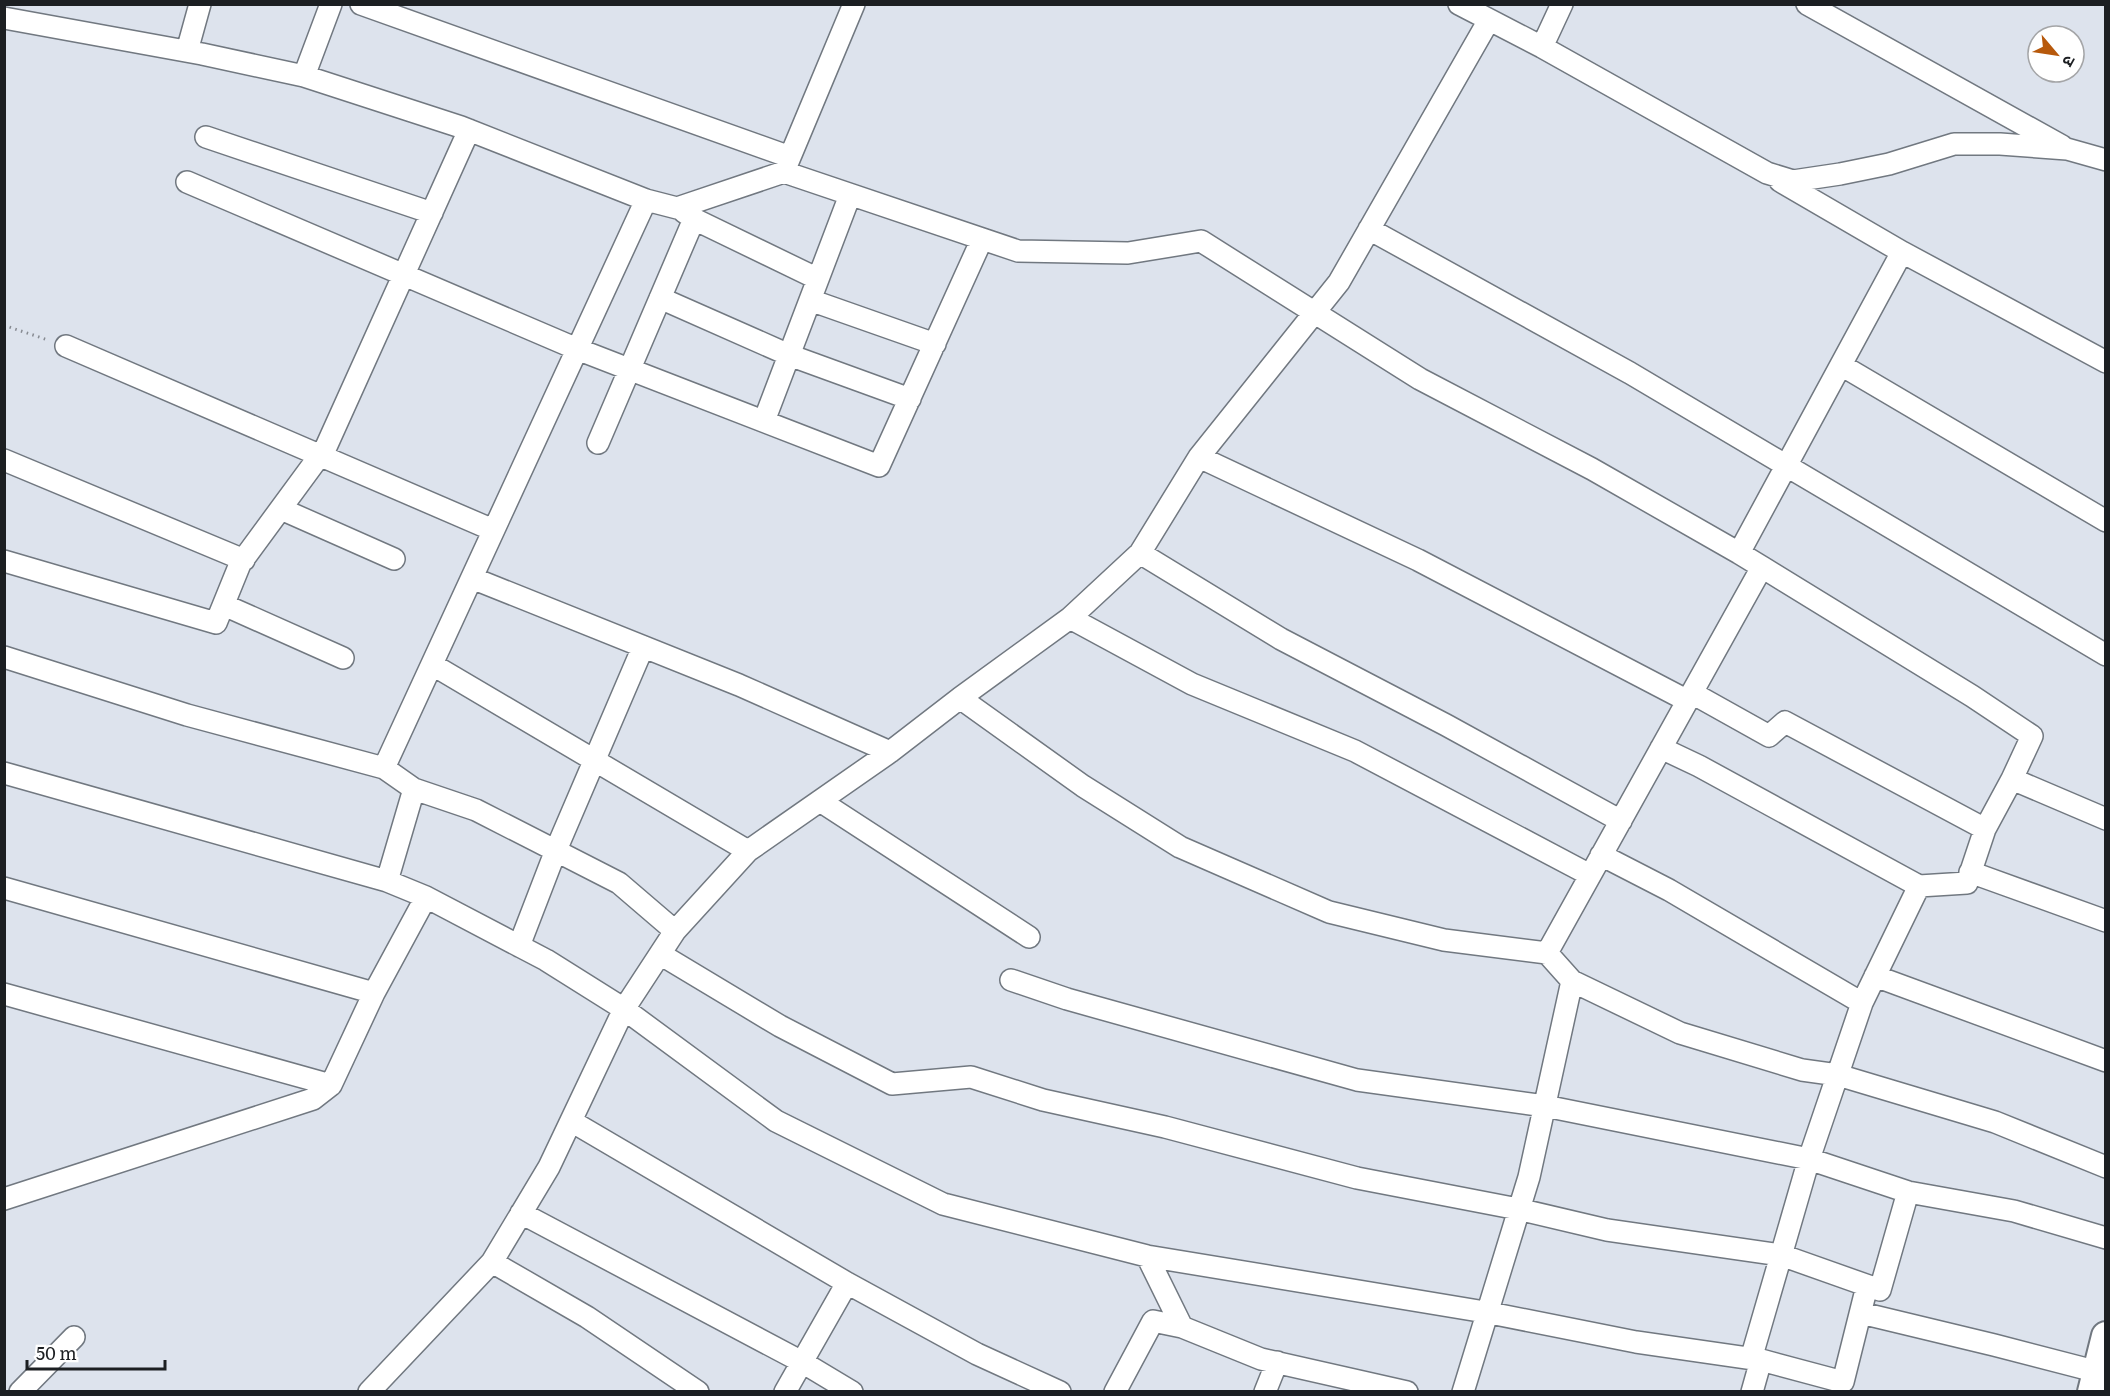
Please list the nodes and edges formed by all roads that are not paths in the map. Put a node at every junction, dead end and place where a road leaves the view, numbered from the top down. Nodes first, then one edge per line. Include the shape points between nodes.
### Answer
1 (200, 4) edge
2 (331, 4) edge
3 (361, 4) edge
4 (854, 4) edge
5 (1459, 4) edge
6 (1563, 4) edge
7 (1807, 4) edge
8 (4, 18) edge
9 (1489, 20) junction
10 (1542, 47) junction
11 (187, 51) junction
12 (304, 76) junction
13 (469, 130) junction
14 (206, 137) dead end
15 (2067, 149) junction
16 (2106, 160) edge
17 (787, 165) junction
18 (1767, 173) junction
19 (187, 182) dead end
20 (850, 195) junction
21 (646, 200) junction
22 (432, 213) junction
23 (686, 214) junction
24 (1369, 229) junction
25 (982, 239) junction
26 (1902, 252) junction
27 (404, 275) junction
28 (818, 279) junction
29 (660, 298) junction
30 (810, 300) junction
31 (1313, 313) junction
32 (934, 344) junction
33 (66, 346) road end
34 (577, 349) junction
35 (789, 355) junction
36 (2106, 362) edge
37 (1841, 365) junction
38 (630, 369) junction
39 (910, 399) junction
40 (764, 421) junction
41 (598, 443) dead end
42 (320, 455) junction
43 (1199, 457) junction
44 (4, 460) edge
45 (1787, 465) junction
46 (281, 509) junction
47 (2106, 521) edge
48 (493, 530) junction
49 (1740, 553) junction
50 (1140, 554) junction
51 (393, 559) dead end
52 (244, 560) junction
53 (4, 561) edge
54 (1762, 567) junction
55 (472, 579) junction
56 (224, 605) junction
57 (1070, 618) junction
58 (643, 647) junction
59 (2106, 655) edge
60 (4, 657) edge
61 (343, 658) dead end
62 (433, 665) junction
63 (1690, 697) junction
64 (960, 698) junction
65 (1661, 748) junction
66 (891, 752) junction
67 (595, 760) junction
68 (384, 768) junction
69 (4, 773) edge
70 (2012, 779) junction
71 (414, 789) junction
72 (820, 801) junction
73 (2106, 819) edge
74 (1621, 821) junction
75 (1985, 829) junction
76 (556, 850) junction
77 (748, 851) junction
78 (1601, 855) junction
79 (1970, 872) junction
80 (1590, 875) junction
81 (387, 880) junction
82 (1919, 886) junction
83 (4, 888) edge
84 (426, 897) junction
85 (2106, 921) edge
86 (675, 932) junction
87 (1029, 937) dead end
88 (519, 946) junction
89 (1547, 952) junction
90 (660, 954) junction
91 (1875, 976) junction
92 (1011, 980) dead end
93 (1572, 981) junction
94 (374, 993) junction
95 (4, 994) edge
96 (1862, 1003) junction
97 (624, 1009) junction
98 (2106, 1061) edge
99 (1838, 1076) junction
100 (331, 1085) junction
101 (1545, 1106) junction
102 (571, 1121) junction
103 (1809, 1159) junction
104 (2106, 1167) edge
105 (1908, 1192) junction
106 (4, 1199) edge
107 (1518, 1209) junction
108 (521, 1213) junction
109 (2106, 1238) edge
110 (1781, 1255) junction
111 (1148, 1256) junction
112 (492, 1262) junction
113 (847, 1283) junction
114 (1868, 1286) junction
115 (1486, 1312) junction
116 (1861, 1313) junction
117 (1182, 1327) junction
118 (2106, 1336) edge
119 (74, 1337) dead end
120 (1756, 1359) junction
121 (802, 1362) junction
122 (1277, 1362) junction
123 (2098, 1379) edge
124 (1842, 1387) edge
125 (20, 1392) edge
126 (369, 1392) edge
127 (698, 1392) edge
128 (784, 1392) edge
129 (852, 1392) edge
130 (1060, 1392) edge
131 (1115, 1392) edge
132 (1265, 1392) edge
133 (1407, 1392) edge
134 (1463, 1392) edge
135 (1752, 1392) edge

1 - 11 street
2 - 12 street
3 - 17 street
4 - 17 street
5 - 9 street
6 - 10 street
7 - 15 street
8 - 11 street
9 - 10 street
9 - 24 street
10 - 18 street
11 - 12 street
12 - 13 street
13 - 21 street
13 - 22 street
14 - 22 street
15 - 16 street
15 - 18 street via 1954,144 1840,174 1793,181
17 - 20 street
17 - 23 street
18 - 26 street
19 - 27 street
20 - 25 street
20 - 28 street
21 - 23 street
21 - 34 street
22 - 27 street
23 - 28 street
23 - 29 street
24 - 31 street via 1339,282
24 - 45 street via 1620,367
25 - 31 street via 1018,251 1128,253 1201,241
25 - 32 street
26 - 36 street
26 - 37 street
27 - 34 street
27 - 42 street
28 - 30 street
29 - 35 street
29 - 38 street
30 - 32 street
30 - 35 street
31 - 43 street
31 - 49 street via 1420,380 1592,469
32 - 39 street
33 - 42 street
34 - 38 street
34 - 48 street
35 - 39 street
35 - 40 street
37 - 45 street
37 - 47 street
38 - 40 street
38 - 41 street
39 - 40 street via 879,466
42 - 46 street
42 - 48 street
43 - 50 street
43 - 63 street via 1418,560
44 - 52 street
45 - 49 street
45 - 59 street
46 - 51 street
46 - 52 street
48 - 55 street
49 - 54 street
50 - 57 street
50 - 74 street via 1281,639
52 - 56 street
53 - 56 street via 216,623
54 - 63 street
54 - 70 street via 2032,736
55 - 58 street
55 - 62 street
56 - 61 street
57 - 64 street
57 - 80 street via 1192,684 1355,751
58 - 66 street
58 - 67 street
60 - 68 street via 187,716
62 - 67 street
62 - 68 street
63 - 65 street
63 - 75 street via 1769,736 1785,722
64 - 66 street
64 - 89 street via 1083,786 1180,847 1329,912 1444,940
65 - 74 street
65 - 82 street
66 - 72 street
67 - 76 street
67 - 77 street
68 - 71 street
69 - 81 street
70 - 73 street
70 - 75 street
71 - 76 street via 476,810
71 - 81 street
72 - 77 street
72 - 87 street
74 - 78 street
75 - 79 street
76 - 86 street via 619,883
76 - 88 street
77 - 86 street
78 - 80 street
78 - 96 street via 1670,890
79 - 82 street via 1967,883
79 - 85 street
80 - 89 street
81 - 84 street
82 - 91 street
83 - 94 street
84 - 88 street
84 - 94 street
86 - 90 street
88 - 97 street
89 - 93 street
90 - 97 street
90 - 107 street via 780,1026 892,1084 971,1077 1043,1100 1165,1127 1357,1178
91 - 96 street
91 - 98 street
92 - 101 street via 1358,1080
93 - 99 street via 1680,1033 1802,1070
93 - 101 street
94 - 100 street
95 - 100 street
96 - 99 street
97 - 102 street
97 - 111 street via 776,1121 943,1204
99 - 103 street
99 - 104 street via 1995,1122
100 - 106 street via 313,1099
101 - 103 street
101 - 107 street
102 - 108 street
102 - 113 street
103 - 105 street
103 - 110 street
105 - 109 street via 2014,1210
105 - 114 street via 1880,1290
107 - 110 street via 1607,1230
107 - 115 street
108 - 112 street
108 - 121 street
110 - 114 street
110 - 120 street
111 - 115 street
111 - 117 street
112 - 126 street
112 - 127 street via 587,1317
113 - 121 street
113 - 130 street via 977,1354
114 - 116 street
115 - 120 street via 1636,1342
115 - 134 street
116 - 123 street
116 - 124 street
117 - 122 street
117 - 131 street via 1153,1321
118 - 123 street
119 - 125 street
120 - 124 street
120 - 135 street
121 - 128 street
121 - 129 street
122 - 132 street
122 - 133 street

